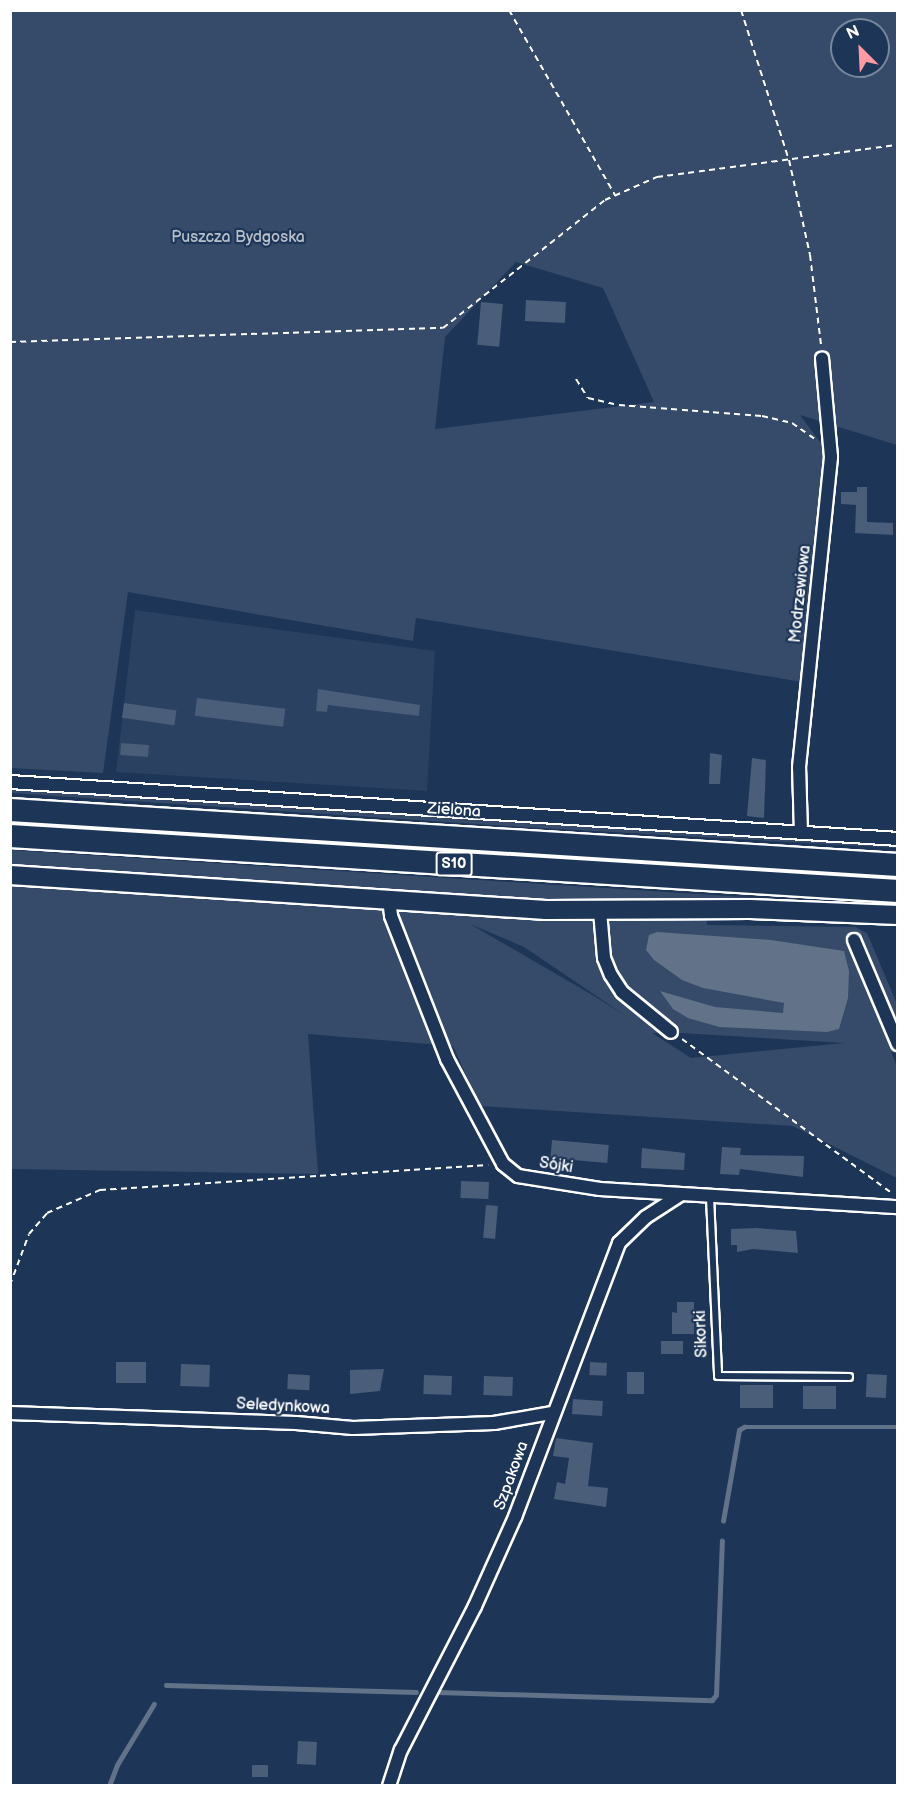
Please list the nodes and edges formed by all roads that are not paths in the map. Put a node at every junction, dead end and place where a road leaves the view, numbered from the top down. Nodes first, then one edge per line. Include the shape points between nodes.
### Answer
1 (822, 358) road end
2 (10, 782) edge
3 (10, 810) edge
4 (801, 834) junction
5 (10, 836) edge
6 (897, 839) edge
7 (897, 865) edge
8 (10, 875) edge
9 (897, 891) edge
10 (389, 899) junction
11 (600, 911) junction
12 (897, 915) edge
13 (854, 940) dead end
14 (671, 1032) road end
15 (897, 1044) edge
16 (680, 1195) junction
17 (710, 1197) junction
18 (897, 1207) edge
19 (849, 1377) dead end
20 (10, 1413) edge
21 (552, 1413) junction
22 (389, 1785) edge

1 - 4 street, Modrzewiowa via 830,466 799,767
2 - 4 street, Zielona
3 - 7 highway, S10
4 - 6 street, Zielona
5 - 9 highway, S10
8 - 10 street
10 - 11 street
10 - 16 street, Sójki via 391,916 447,1059 503,1164 518,1176 544,1183
11 - 12 street via 750,909
11 - 14 street via 604,958 611,975 622,992
13 - 15 street
16 - 17 street, Sójki
16 - 21 street, Szpakowa via 646,1216 619,1243
17 - 18 street, Sójki
17 - 19 lane, Sikorki via 718,1376
20 - 21 street, Seledynkowa via 352,1428 494,1423
21 - 22 street, Szpakowa via 515,1517 475,1606 401,1750

